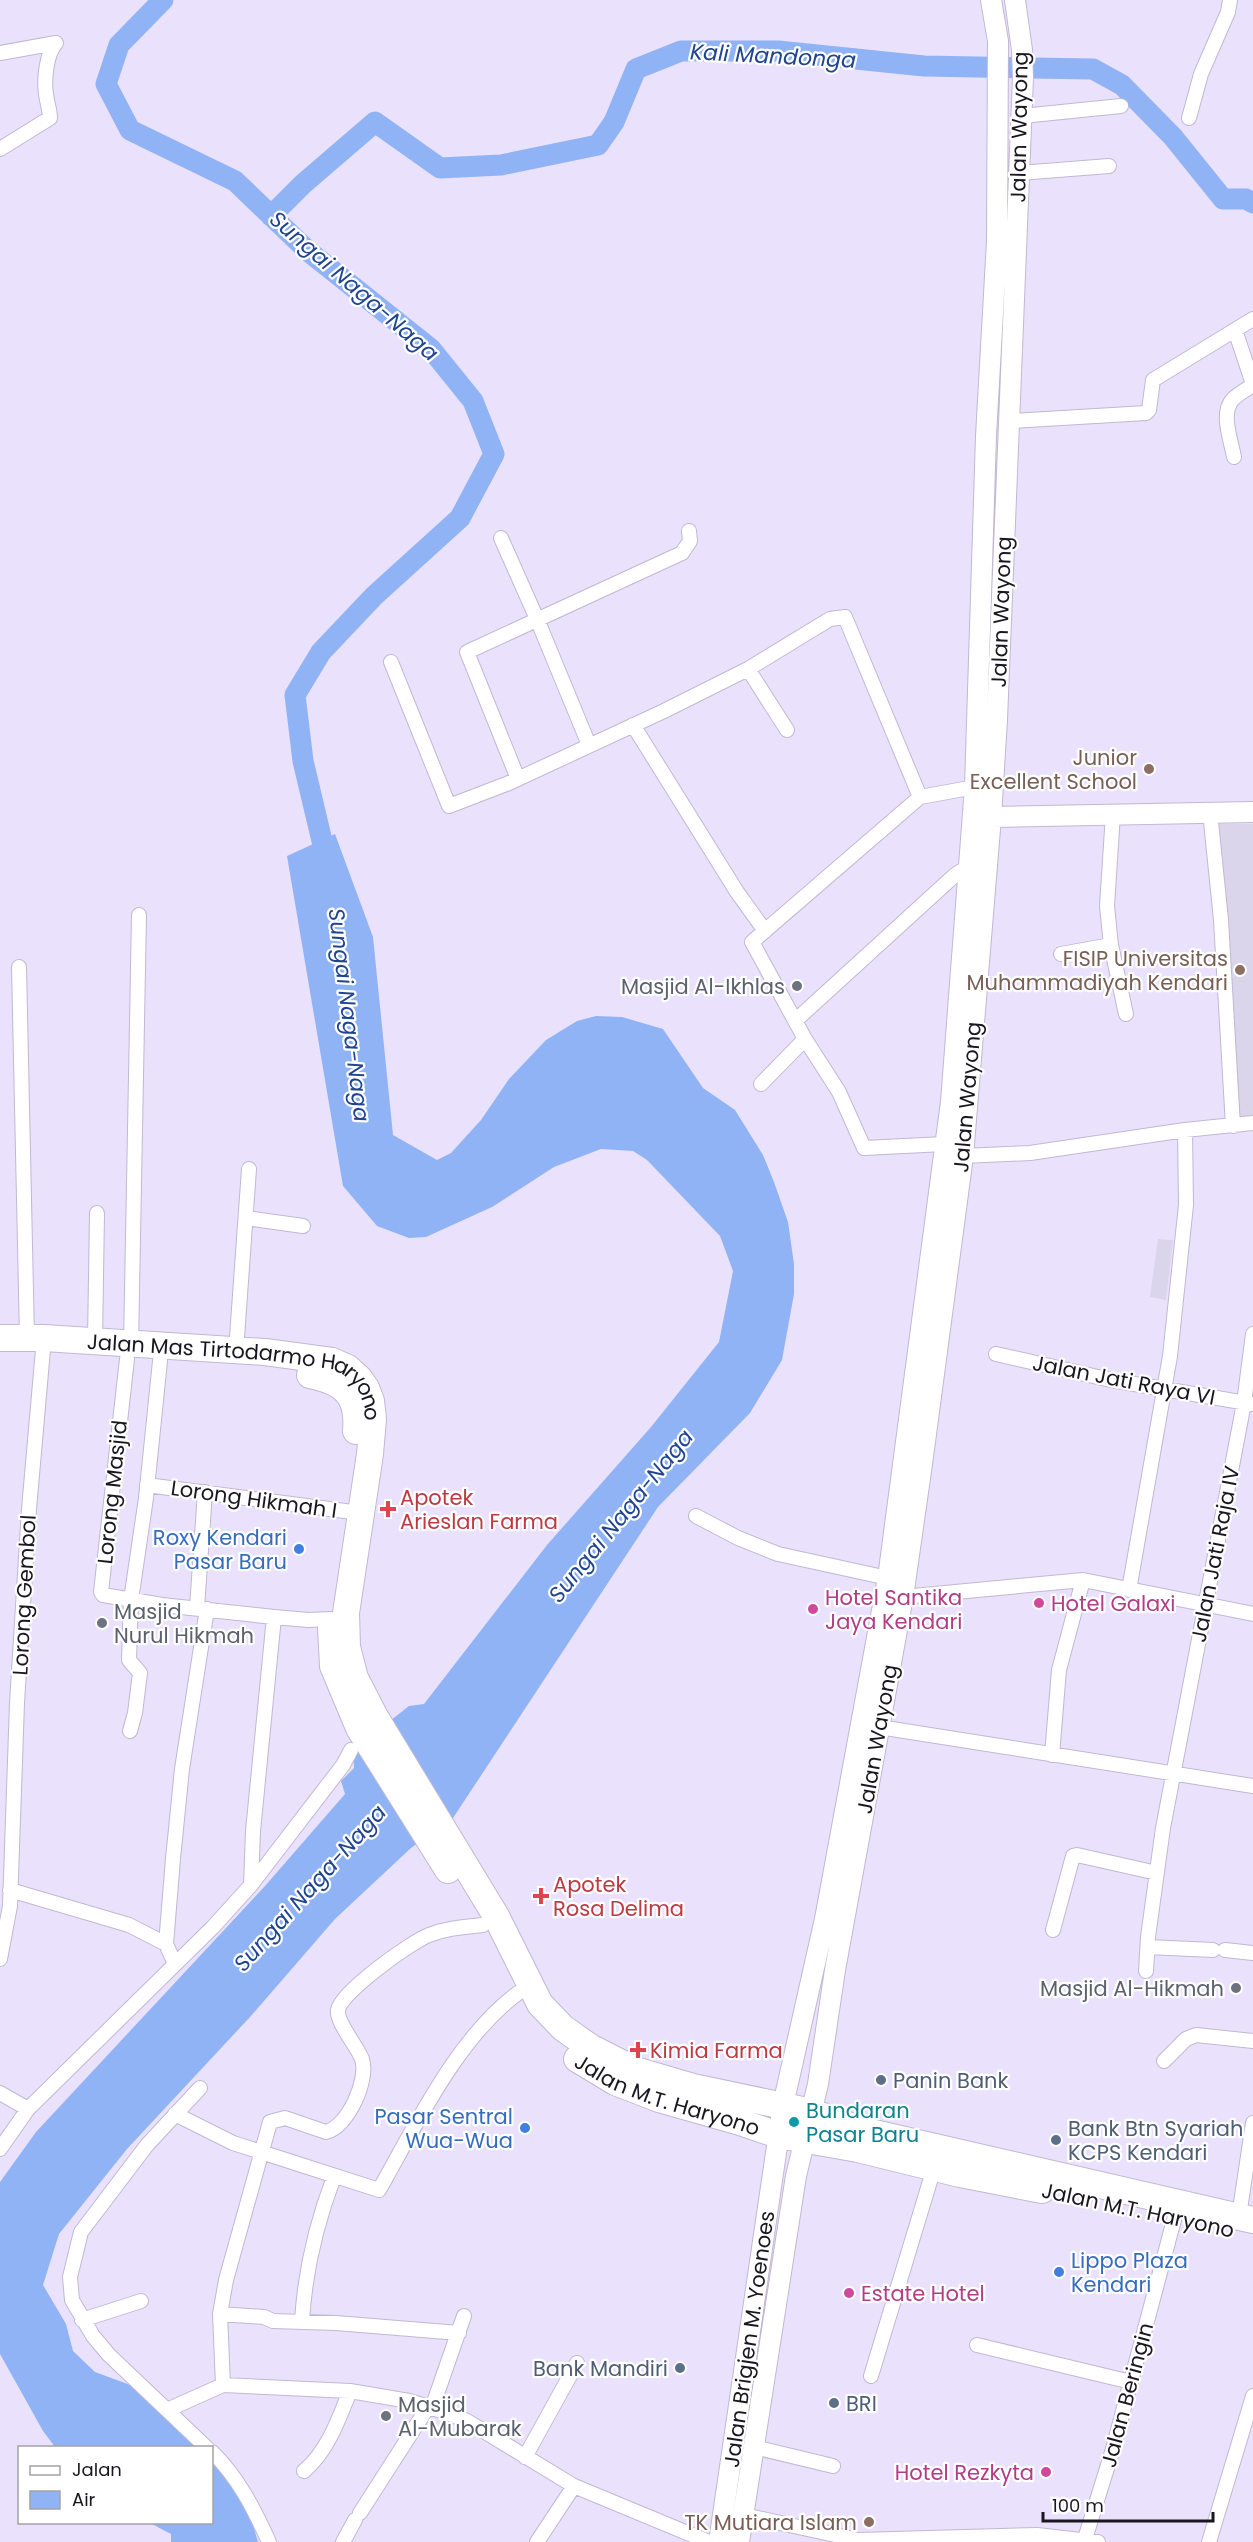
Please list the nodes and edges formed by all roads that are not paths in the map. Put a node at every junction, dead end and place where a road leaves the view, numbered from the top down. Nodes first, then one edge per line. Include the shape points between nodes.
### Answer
1 (991, 0) edge
2 (1015, 0) edge
3 (1230, 0) edge
4 (0, 53) edge
5 (1121, 106) dead end
6 (1022, 116) junction
7 (1189, 118) dead end
8 (0, 149) edge
9 (1109, 166) dead end
10 (1019, 173) junction
11 (1253, 319) edge
12 (1235, 330) junction
13 (1253, 385) edge
14 (1010, 421) junction
15 (1233, 457) dead end
16 (689, 531) dead end
17 (501, 538) dead end
18 (982, 560) junction
19 (1002, 560) junction
20 (537, 619) junction
21 (391, 662) dead end
22 (748, 669) junction
23 (633, 725) junction
24 (787, 730) dead end
25 (589, 745) junction
26 (519, 779) junction
27 (975, 787) junction
28 (920, 797) junction
29 (1253, 798) edge
30 (996, 809) junction
31 (1210, 812) junction
32 (1253, 812) edge
33 (1113, 814) junction
34 (969, 866) junction
35 (139, 915) dead end
36 (765, 932) junction
37 (1111, 945) junction
38 (1061, 954) dead end
39 (19, 967) dead end
40 (1126, 1014) dead end
41 (795, 1021) junction
42 (805, 1039) junction
43 (761, 1084) dead end
44 (1253, 1123) edge
45 (1233, 1126) junction
46 (1185, 1130) junction
47 (944, 1144) junction
48 (963, 1156) junction
49 (249, 1169) dead end
50 (97, 1213) dead end
51 (246, 1218) junction
52 (303, 1226) dead end
53 (1253, 1334) edge
54 (0, 1338) edge
55 (95, 1342) junction
56 (38, 1343) junction
57 (236, 1351) junction
58 (129, 1352) junction
59 (0, 1353) edge
60 (996, 1353) dead end
61 (159, 1361) junction
62 (1165, 1387) junction
63 (1248, 1403) edge
64 (147, 1485) junction
65 (205, 1492) junction
66 (353, 1512) junction
67 (696, 1516) dead end
68 (888, 1578) junction
69 (1083, 1580) junction
70 (1129, 1590) junction
71 (903, 1597) junction
72 (131, 1600) junction
73 (1205, 1604) junction
74 (202, 1608) junction
75 (1253, 1614) edge
76 (274, 1617) junction
77 (331, 1619) junction
78 (879, 1727) junction
79 (130, 1731) dead end
80 (361, 1731) junction
81 (1052, 1755) junction
82 (1174, 1773) junction
83 (1253, 1786) edge
84 (438, 1838) junction
85 (1157, 1873) junction
86 (251, 1885) junction
87 (10, 1890) junction
88 (483, 1925) junction
89 (1053, 1930) dead end
90 (166, 1944) junction
91 (1148, 1947) junction
92 (1253, 1953) edge
93 (0, 1959) edge
94 (175, 1964) junction
95 (1146, 1971) dead end
96 (518, 1993) junction
97 (1253, 2041) edge
98 (1164, 2061) dead end
99 (200, 2088) dead end
100 (0, 2093) edge
101 (783, 2105) junction
102 (28, 2109) junction
103 (812, 2112) junction
104 (175, 2114) junction
105 (1253, 2123) edge
106 (778, 2136) junction
107 (805, 2142) junction
108 (0, 2149) edge
109 (259, 2153) junction
110 (934, 2168) junction
111 (334, 2177) junction
112 (1175, 2216) junction
113 (1248, 2224) edge
114 (141, 2301) dead end
115 (220, 2314) junction
116 (464, 2316) dead end
117 (82, 2320) junction
118 (302, 2321) junction
119 (459, 2333) junction
120 (977, 2345) dead end
121 (577, 2363) dead end
122 (871, 2376) dead end
123 (1131, 2382) junction
124 (223, 2385) junction
125 (350, 2391) junction
126 (1253, 2396) edge
127 (430, 2407) junction
128 (167, 2410) junction
129 (205, 2446) edge
130 (754, 2447) junction
131 (213, 2453) edge
132 (525, 2457) junction
133 (834, 2466) dead end
134 (304, 2470) dead end
135 (574, 2486) junction
136 (744, 2515) junction
137 (1089, 2541) edge
138 (269, 2542) edge
139 (343, 2542) edge
140 (537, 2542) edge
141 (710, 2542) edge
142 (719, 2542) edge
143 (739, 2542) edge
144 (1209, 2542) edge

1 - 18 main road, Jalan Wayong via 998,54 998,231
2 - 6 main road, Jalan Wayong via 1022,50
3 - 7 street via 1201,74
4 - 8 street via 56,44 52,47 45,86 50,118
5 - 6 street
6 - 10 main road, Jalan Wayong
9 - 10 street
10 - 14 main road, Jalan Wayong
11 - 12 street
12 - 13 street
12 - 14 street via 1153,380 1146,412
13 - 15 street via 1228,407
14 - 19 main road, Jalan Wayong
16 - 20 street via 690,542 682,553
17 - 20 street
18 - 19 main road
18 - 27 main road, Jalan Wayong
19 - 30 main road, Jalan Wayong
20 - 25 street
20 - 26 street via 467,652
21 - 26 street via 447,806
22 - 23 street
22 - 24 street
22 - 28 street via 830,619 845,617
23 - 25 street
23 - 36 street
25 - 26 street
27 - 28 street
27 - 34 main road, Jalan Wayong
28 - 36 street
29 - 30 main road
30 - 33 main road
30 - 48 main road, Jalan Wayong
31 - 32 main road
31 - 33 main road
31 - 45 street via 1221,920
33 - 37 street via 1107,886
34 - 41 street
34 - 47 main road, Jalan Wayong via 951,1102
35 - 58 street
36 - 41 street via 752,942
37 - 38 street
37 - 40 street
39 - 56 street, Lorong Gembol
41 - 42 street
42 - 43 street
42 - 47 street via 838,1092 864,1148
44 - 45 street
45 - 46 street
46 - 48 street via 1030,1153
46 - 62 street via 1186,1205
47 - 68 main road, Jalan Wayong
48 - 71 main road, Jalan Wayong
49 - 51 street
50 - 55 street
51 - 52 street
51 - 57 street
53 - 63 street, Jalan Jati Raja IV
54 - 56 highway, Jalan Mas Tirtodarmo Haryono
55 - 56 highway, Jalan Mas Tirtodarmo Haryono
55 - 58 highway, Jalan Mas Tirtodarmo Haryono
56 - 58 highway, Jalan Mas Tirtodarmo Haryono
56 - 59 highway, Jalan Mas Tirtodarmo Haryono
56 - 87 street, Lorong Gembol
57 - 58 highway, Jalan Mas Tirtodarmo Haryono
57 - 66 highway, Jalan Mas Tirtodarmo Haryono via 333,1361 359,1378 371,1401 373,1419 370,1454
58 - 61 highway, Jalan Mas Tirtodarmo Haryono
58 - 72 street, Lorong Masjid via 101,1592 107,1598
60 - 62 street, Jalan Jati Raya VI via 1111,1380
61 - 64 street
61 - 66 highway, Jalan Mas Tirtodarmo Haryono via 261,1366 340,1384 356,1412
62 - 63 street, Jalan Jati Raya VI
62 - 70 street
63 - 73 street, Jalan Jati Raja IV
64 - 65 street, Lorong Hikmah I
64 - 72 street
65 - 66 street, Lorong Hikmah I
65 - 74 street
66 - 77 highway, Jalan Mas Tirtodarmo Haryono
66 - 80 highway, Jalan Mas Tirtodarmo Haryono via 347,1647
67 - 68 street via 778,1554
68 - 101 main road, Jalan Wayong via 825,1919
69 - 70 street
69 - 71 street
69 - 81 street via 1059,1670
70 - 73 street
71 - 78 main road, Jalan Wayong
72 - 74 street
72 - 79 street via 129,1659 140,1673
73 - 75 street
73 - 82 street, Jalan Jati Raja IV
74 - 76 street
74 - 90 street
76 - 77 street
76 - 86 street
77 - 80 highway, Jalan Mas Tirtodarmo Haryono via 333,1666
78 - 81 street
78 - 103 main road, Jalan Wayong
80 - 84 highway, Jalan M.T. Haryono
80 - 86 street via 343,1765
81 - 82 street
82 - 83 street
82 - 85 street, Jalan Jati Raja IV
84 - 88 highway, Jalan M.T. Haryono
84 - 101 highway, Jalan M.T. Haryono via 496,1916 540,2004 563,2028 590,2048 635,2070 693,2088
85 - 89 street via 1073,1856
85 - 91 street, Jalan Jati Raja IV
86 - 94 street
87 - 90 street via 129,1925
87 - 93 street, Lorong Gembol
88 - 96 highway, Jalan M.T. Haryono
88 - 109 street via 455,1927 426,1936 399,1951 350,1992 338,2007 338,2014 363,2061 348,2115 326,2132 285,2118 272,2119
90 - 94 street
91 - 92 street
91 - 95 street, Jalan Jati Raja IV
94 - 102 street
96 - 106 highway, Jalan M.T. Haryono via 545,2032 576,2058 615,2082
96 - 111 street via 501,2006 456,2061 379,2190
97 - 98 street via 1196,2035 1186,2039
99 - 104 street
100 - 102 street
101 - 103 highway, Jalan M.T. Haryono
101 - 106 main road, Jalan Wayong
102 - 108 street
103 - 107 main road, Jalan Wayong
103 - 113 highway, Jalan M.T. Haryono via 861,2130
104 - 109 street
104 - 117 street via 81,2232 69,2277 72,2300
105 - 113 street
106 - 107 highway, Jalan M.T. Haryono
106 - 142 main road, Jalan Brigjen M. Yoenoes
107 - 110 highway, Jalan M.T. Haryono via 858,2149
107 - 130 main road, Jalan Brigjen M. Yoenoes via 796,2176
109 - 111 street
109 - 115 street
110 - 112 highway, Jalan M.T. Haryono
110 - 122 street
111 - 118 street via 315,2230
112 - 113 highway, Jalan M.T. Haryono
112 - 123 street, Jalan Beringin
114 - 117 street
115 - 118 street
115 - 124 street
116 - 119 street
117 - 128 street via 109,2355
118 - 119 street
119 - 127 street
120 - 123 street
121 - 132 street
123 - 137 street, Jalan Beringin
124 - 125 street
124 - 128 street
125 - 127 street
125 - 134 street via 333,2433
126 - 144 street
127 - 132 street via 467,2421
127 - 139 street
128 - 129 street
130 - 133 street
130 - 136 main road, Jalan Brigjen M. Yoenoes
131 - 138 street via 254,2507
132 - 135 street
135 - 140 street
135 - 141 street
136 - 137 street via 858,2540 1038,2535
136 - 143 main road, Jalan Brigjen M. Yoenoes

